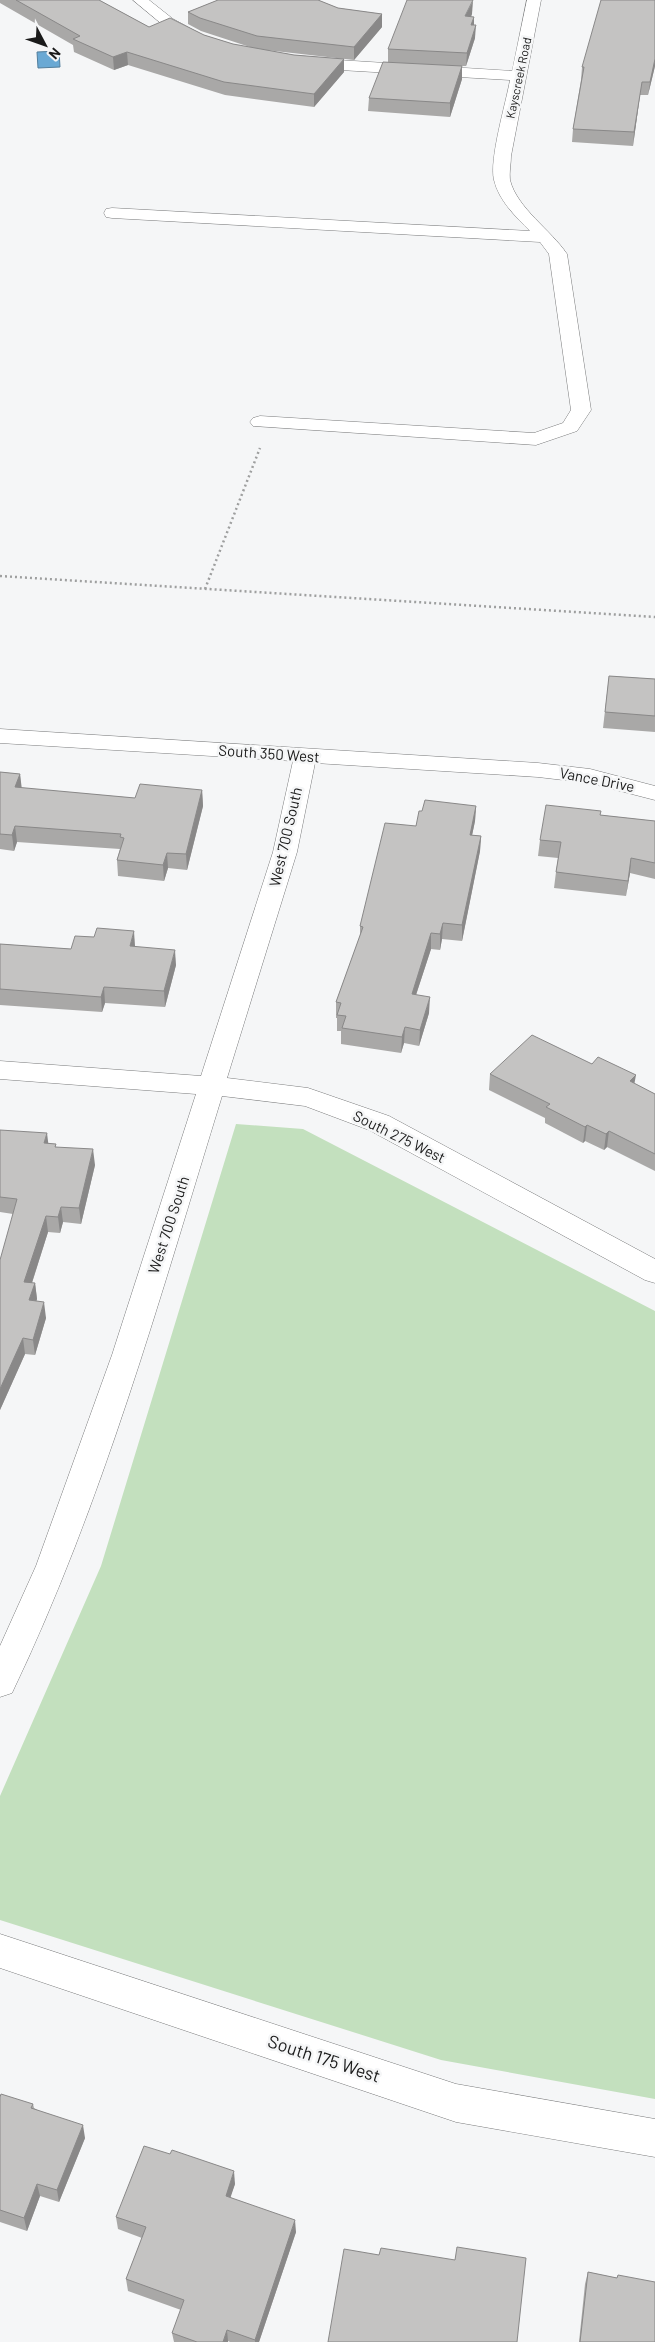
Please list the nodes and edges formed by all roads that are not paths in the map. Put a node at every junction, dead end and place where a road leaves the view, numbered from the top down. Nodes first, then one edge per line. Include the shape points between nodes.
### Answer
1 (140, 0) edge
2 (534, 0) edge
3 (214, 42) edge
4 (289, 61) edge
5 (519, 76) junction
6 (112, 213) dead end
7 (546, 237) junction
8 (260, 422) dead end
9 (0, 736) edge
10 (305, 757) junction
11 (538, 770) joint
12 (655, 793) edge
13 (0, 1070) edge
14 (213, 1086) junction
15 (655, 1272) edge
16 (0, 1683) edge
17 (0, 1951) edge
18 (655, 2138) edge

1 - 3 street via 168,22
2 - 5 street, Kayscreek Road
4 - 5 street
5 - 7 street, Kayscreek Road via 503,156 502,180 514,203
6 - 7 street
7 - 8 street, Kayscreek Road via 558,254 581,410 570,427 536,439
9 - 10 street, South 350 West
10 - 11 street, South 350 West
10 - 14 street, West 700 South via 286,852
11 - 12 street, Vance Drive via 590,776
13 - 14 street, South 275 West
14 - 15 street, South 275 West via 308,1097 379,1123
14 - 16 street, West 700 South via 127,1356 52,1566
17 - 18 street, South 175 West via 456,2103

